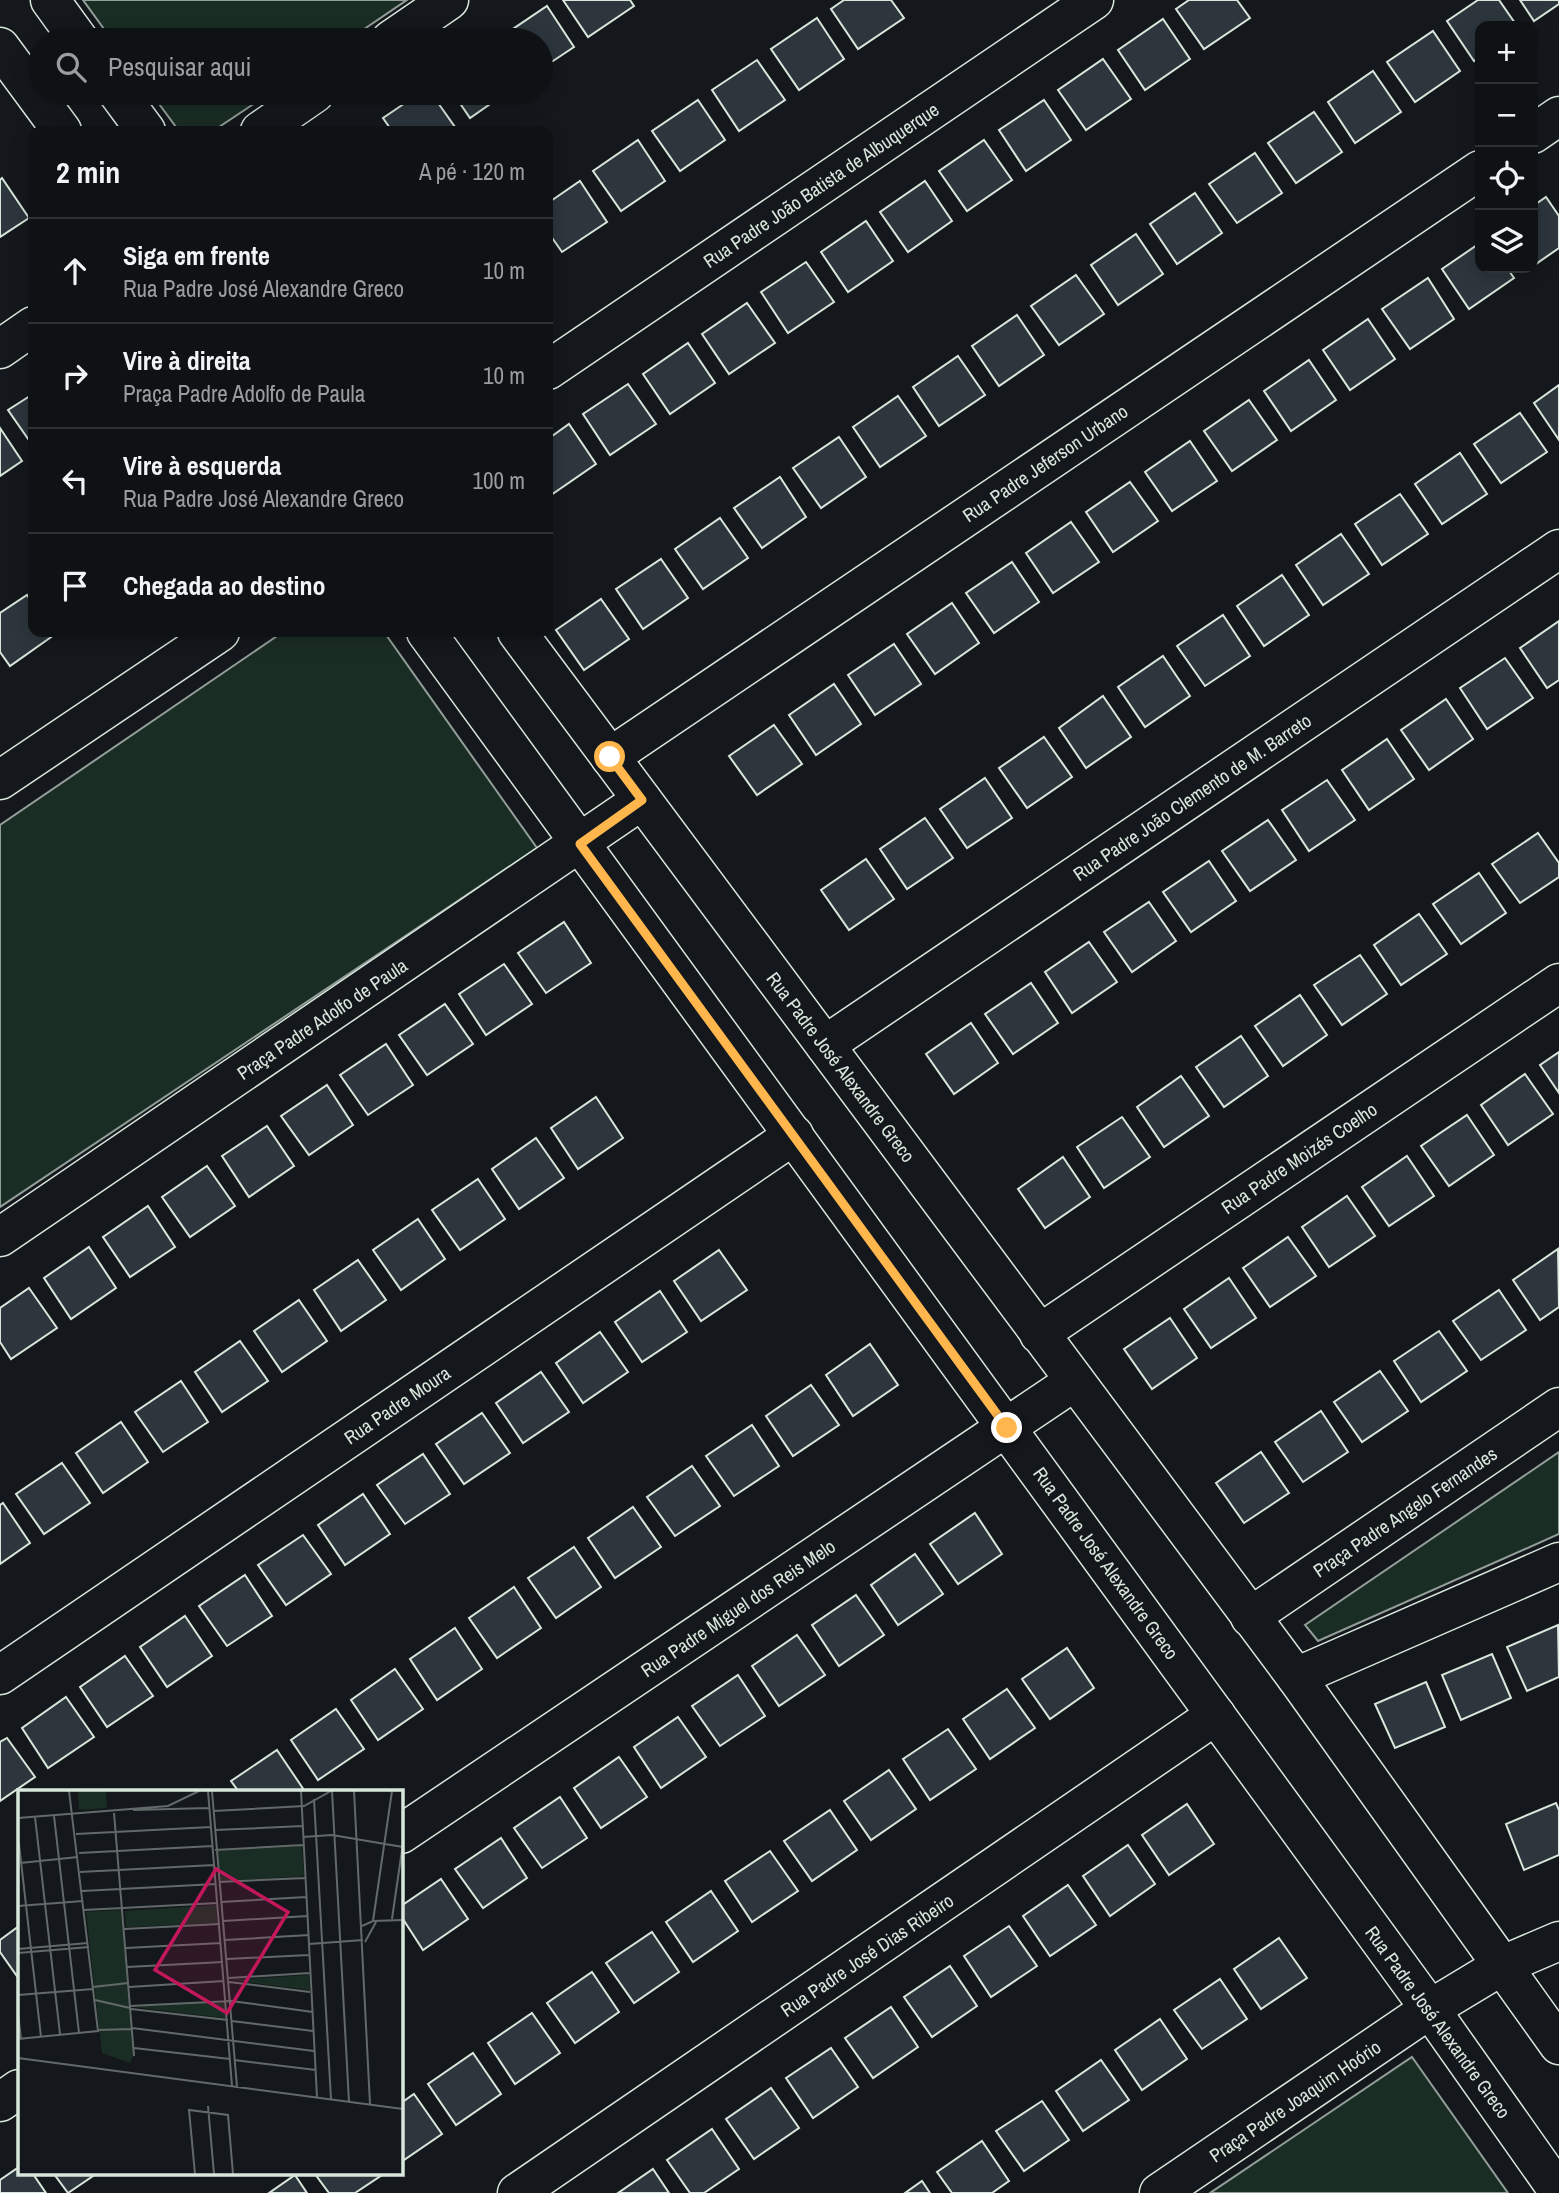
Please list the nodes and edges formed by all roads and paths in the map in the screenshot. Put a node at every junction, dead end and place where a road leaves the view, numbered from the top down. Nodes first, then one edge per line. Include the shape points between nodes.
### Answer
1 (50, 0) edge
2 (449, 0) edge
3 (1094, 0) edge
4 (70, 28) edge
5 (408, 28) edge
6 (0, 47) edge
7 (28, 85) edge
8 (43, 105) edge
9 (127, 105) edge
10 (298, 105) edge
11 (1559, 116) edge
12 (58, 126) edge
13 (142, 126) edge
14 (267, 126) edge
15 (1538, 131) edge
16 (1475, 173) edge
17 (28, 329) edge
18 (0, 349) edge
19 (553, 367) edge
20 (1559, 549) edge
21 (213, 637) edge
22 (430, 637) edge
23 (521, 637) edge
24 (610, 757) junction
25 (0, 780) edge
26 (642, 800) junction
27 (580, 844) junction
28 (1559, 983) edge
29 (825, 1045) junction
30 (794, 1135) junction
31 (0, 1237) edge
32 (1039, 1334) junction
33 (1075, 1381) junction
34 (1559, 1407) edge
35 (1007, 1428) junction
36 (1559, 1562) edge
37 (1251, 1618) junction
38 (0, 1675) edge
39 (1296, 1677) junction
40 (1216, 1715) junction
41 (402, 1833) edge
42 (1559, 1941) edge
43 (1503, 1965) junction
44 (1430, 2009) junction
45 (1559, 2045) edge
46 (18, 2090) edge
47 (0, 2102) edge
48 (1559, 2192) edge
49 (517, 2193) edge
50 (1160, 2193) edge

1 - 4 street
2 - 5 street
3 - 19 street, Rua Padre João Batista de Albuquerque
6 - 7 street
8 - 12 street
9 - 13 street
10 - 14 street
11 - 15 street
16 - 24 street, Rua Padre Jeferson Urbano
17 - 18 street
20 - 29 street, Rua Padre João Clemento de M. Barreto
21 - 25 street
22 - 27 street, Rua Padre José Alexandre Greco
23 - 24 street, Rua Padre José Alexandre Greco
24 - 26 street, Rua Padre José Alexandre Greco
26 - 27 street, Praça Padre Adolfo de Paula
26 - 29 street, Rua Padre José Alexandre Greco
27 - 30 street, Rua Padre José Alexandre Greco
27 - 31 street, Praça Padre Adolfo de Paula
28 - 32 street, Rua Padre Moizés Coelho
29 - 32 street, Rua Padre José Alexandre Greco
30 - 35 street, Rua Padre José Alexandre Greco
30 - 38 street, Rua Padre Moura
32 - 33 street, Rua Padre José Alexandre Greco
33 - 35 street, Rua Padre Miguel dos Reis Melo
33 - 37 street, Rua Padre José Alexandre Greco
34 - 37 street, Praça Padre Angelo Fernandes
35 - 40 street, Rua Padre José Alexandre Greco
35 - 41 street, Rua Padre Miguel dos Reis Melo
36 - 39 street
37 - 39 street, Rua Padre José Alexandre Greco
39 - 43 street, Rua Padre José Alexandre Greco
40 - 44 street, Rua Padre José Alexandre Greco
40 - 49 street, Rua Padre José Dias Ribeiro
42 - 43 street, Praça Padre Joaquim Hoório
43 - 44 street, Praça Padre Joaquim Hoório
43 - 45 street, Rua Padre José Alexandre Greco
44 - 48 street, Rua Padre José Alexandre Greco
44 - 50 street, Praça Padre Joaquim Hoório
46 - 47 street

